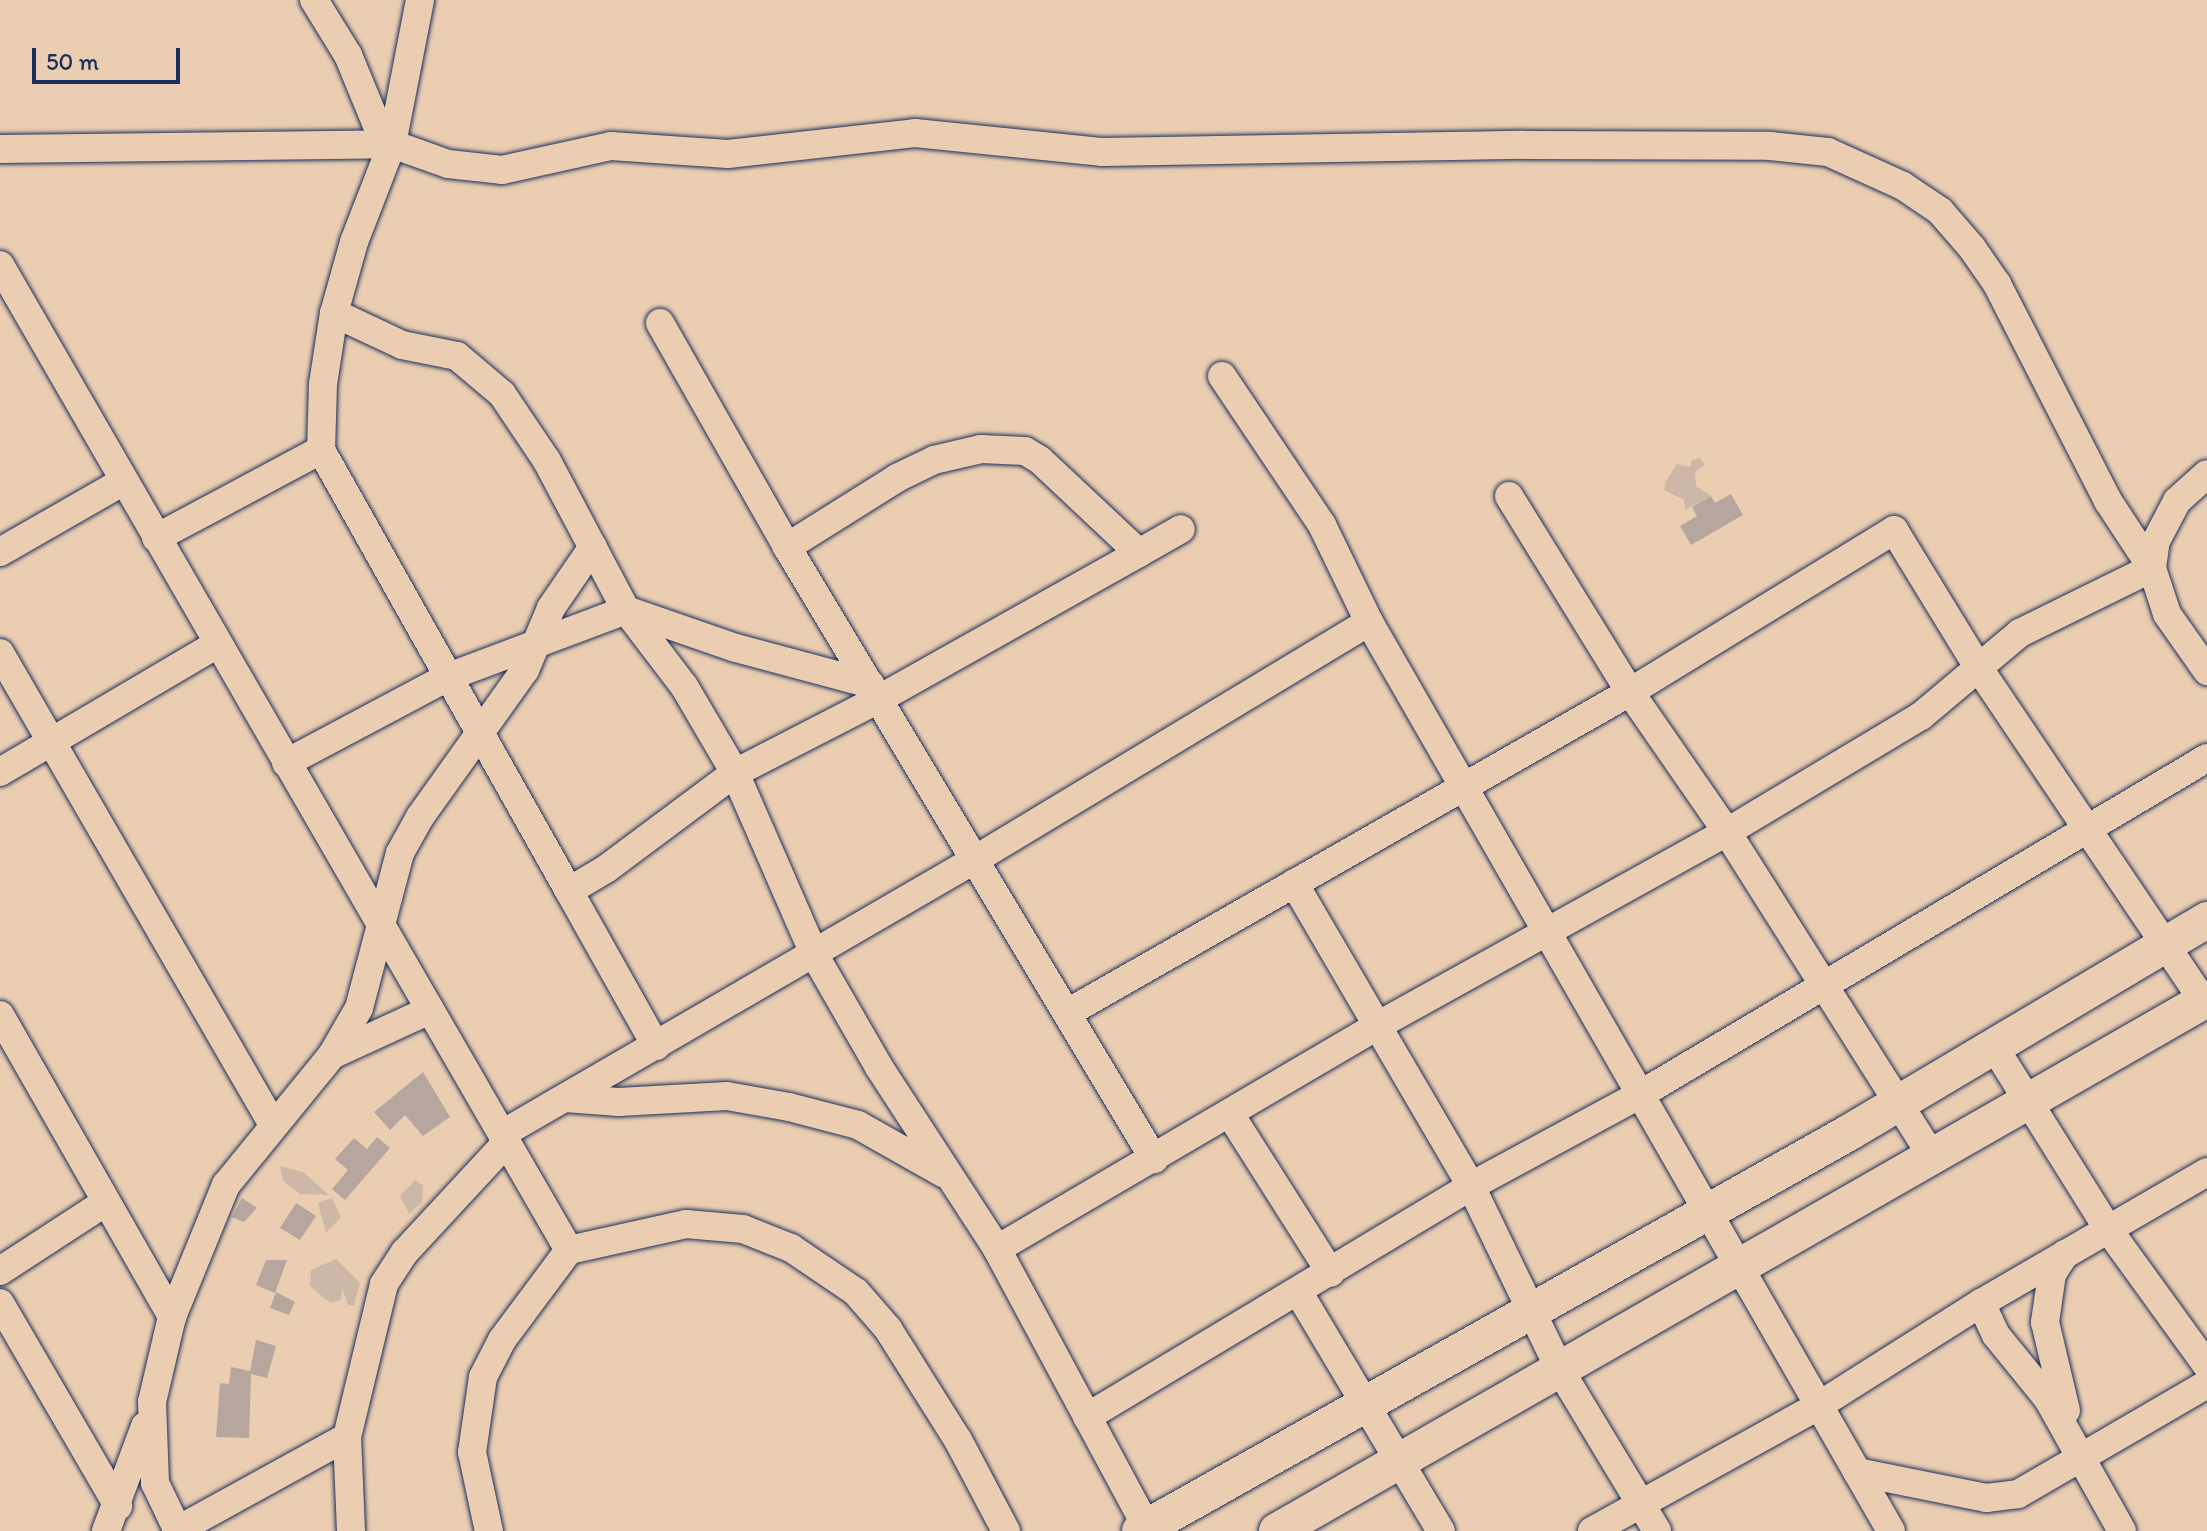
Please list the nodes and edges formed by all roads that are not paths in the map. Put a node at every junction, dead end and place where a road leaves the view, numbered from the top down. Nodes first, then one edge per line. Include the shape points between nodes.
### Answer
1 (314, 0) edge
2 (420, 0) edge
3 (392, 144) junction
4 (0, 149) edge
5 (0, 265) edge
6 (334, 313) junction
7 (660, 323) dead end
8 (1222, 376) dead end
9 (321, 450) junction
10 (2207, 474) edge
11 (124, 481) junction
12 (1509, 496) dead end
13 (1181, 529) dead end
14 (156, 538) junction
15 (593, 547) junction
16 (787, 547) junction
17 (0, 552) edge
18 (1139, 553) junction
19 (2152, 568) junction
20 (626, 610) junction
21 (1369, 622) junction
22 (540, 643) junction
23 (217, 644) junction
24 (0, 653) edge
25 (1978, 667) junction
26 (2207, 671) edge
27 (448, 677) junction
28 (874, 692) junction
29 (1630, 692) junction
30 (481, 734) junction
31 (53, 742) junction
32 (2207, 758) edge
33 (286, 763) junction
34 (0, 772) edge
35 (735, 773) junction
36 (1467, 786) junction
37 (2086, 828) junction
38 (1727, 832) junction
39 (976, 859) junction
40 (1294, 883) junction
41 (569, 891) junction
42 (2207, 920) edge
43 (379, 921) junction
44 (1551, 932) junction
45 (2167, 943) junction
46 (814, 954) junction
47 (1820, 985) junction
48 (2205, 1000) edge
49 (430, 1010) junction
50 (1069, 1012) junction
51 (0, 1015) edge
52 (1377, 1026) junction
53 (1993, 1045) junction
54 (656, 1046) junction
55 (332, 1055) junction
56 (1641, 1094) junction
57 (565, 1098) junction
58 (2028, 1102) junction
59 (1899, 1103) junction
60 (1230, 1114) junction
61 (272, 1123) junction
62 (504, 1138) junction
63 (1933, 1158) junction
64 (1154, 1159) junction
65 (2207, 1172) edge
66 (957, 1182) junction
67 (1471, 1186) junction
68 (106, 1202) junction
69 (1708, 1213) junction
70 (2108, 1229) junction
71 (997, 1249) junction
72 (569, 1250) junction
73 (2065, 1254) junction
74 (1739, 1269) junction
75 (0, 1271) edge
76 (1331, 1273) junction
77 (1299, 1293) junction
78 (0, 1303) edge
79 (1981, 1303) junction
80 (1531, 1309) junction
81 (172, 1317) junction
82 (2207, 1366) edge
83 (1560, 1370) junction
84 (2207, 1384) edge
85 (152, 1402) junction
86 (1361, 1403) junction
87 (1818, 1406) junction
88 (1087, 1417) junction
89 (347, 1437) junction
90 (2083, 1457) junction
91 (1397, 1463) junction
92 (1857, 1472) junction
93 (1641, 1505) junction
94 (112, 1519) edge
95 (1145, 1530) edge
96 (177, 1531) edge
97 (351, 1531) edge
98 (489, 1531) edge
99 (1006, 1531) edge
100 (1277, 1531) edge
101 (1441, 1531) edge
102 (1592, 1531) edge
103 (1657, 1531) edge
104 (1891, 1531) edge
105 (2122, 1531) edge

1 - 3 street via 348,55 376,123
2 - 3 street
3 - 4 street
3 - 6 street via 354,242
3 - 19 street via 448,164 502,170 611,146 728,154 915,133 1103,152 1523,145 1770,146 1828,152 1903,186 1940,211 1972,248 1997,284 2108,501
5 - 11 street
6 - 9 street via 323,384
6 - 15 street via 402,345 457,356 478,372 502,394 547,461
7 - 16 street
8 - 21 street via 1322,525
9 - 14 street
9 - 27 street
10 - 19 street via 2177,501 2156,541
11 - 14 street
11 - 17 street
12 - 29 street
13 - 18 street
14 - 23 street
15 - 20 street
15 - 22 street via 551,608
16 - 18 street via 897,478 934,460 981,449 1025,451 1040,460
16 - 28 street
18 - 28 street
19 - 25 street via 2020,633
19 - 26 street via 2167,614
20 - 22 street
20 - 28 street
20 - 35 street via 684,686
21 - 36 street
21 - 39 street
22 - 27 street
22 - 30 street
23 - 31 street
23 - 33 street
24 - 31 street
25 - 29 street via 1894,530
25 - 37 street
25 - 38 street via 1921,716
27 - 30 street
27 - 33 street
28 - 35 street
28 - 39 street
29 - 36 street
29 - 38 street
30 - 41 street
30 - 43 street via 400,853
31 - 34 street
31 - 61 street
32 - 37 street
33 - 43 street
35 - 41 street
35 - 46 street
36 - 40 street
36 - 44 street
37 - 45 street
37 - 47 street
38 - 44 street
38 - 47 street
39 - 46 street
39 - 50 street
40 - 50 street
40 - 52 street
41 - 54 street
42 - 45 main road
43 - 49 street
43 - 55 street via 359,1008
44 - 52 street
44 - 56 street
45 - 48 street
45 - 53 main road
46 - 54 street
46 - 66 street via 879,1067
47 - 56 street
47 - 59 street
48 - 58 main road
49 - 55 street
49 - 62 street
50 - 64 street
51 - 68 street
52 - 60 street
52 - 67 street
53 - 58 street
53 - 59 main road
54 - 57 street
55 - 61 street
56 - 67 street
56 - 69 street
57 - 62 street
57 - 66 street via 619,1102 727,1096 789,1107 858,1125
58 - 63 main road
58 - 70 street
59 - 63 street
59 - 69 main road
60 - 64 street
60 - 76 street
61 - 81 street via 226,1185
62 - 72 street
62 - 89 street via 405,1252 384,1284
63 - 74 main road
64 - 71 street
65 - 70 street
66 - 71 street
67 - 76 street
67 - 80 street
68 - 75 street
68 - 81 street
69 - 74 street
69 - 80 main road
70 - 73 street
70 - 82 street
71 - 88 street
72 - 98 street via 502,1340 483,1377 472,1452
72 - 99 street via 686,1224 743,1229 791,1248 856,1292 888,1329 958,1440
73 - 79 street
73 - 90 street via 2052,1274 2045,1322 2056,1386
74 - 83 main road
74 - 87 street
76 - 77 street
77 - 86 street
77 - 88 street
78 - 94 street
79 - 87 street
79 - 90 street via 1996,1335 2048,1399
80 - 83 street
80 - 86 main road
81 - 85 street
83 - 91 main road
83 - 93 street
84 - 90 street
85 - 94 street
85 - 96 street via 155,1483
86 - 91 street
86 - 95 main road
87 - 92 street
87 - 93 street
88 - 95 street
89 - 96 street
89 - 97 street
90 - 92 street via 2018,1494 2003,1497
90 - 105 street
91 - 100 main road
91 - 101 street
92 - 104 street
93 - 102 street
93 - 103 street

